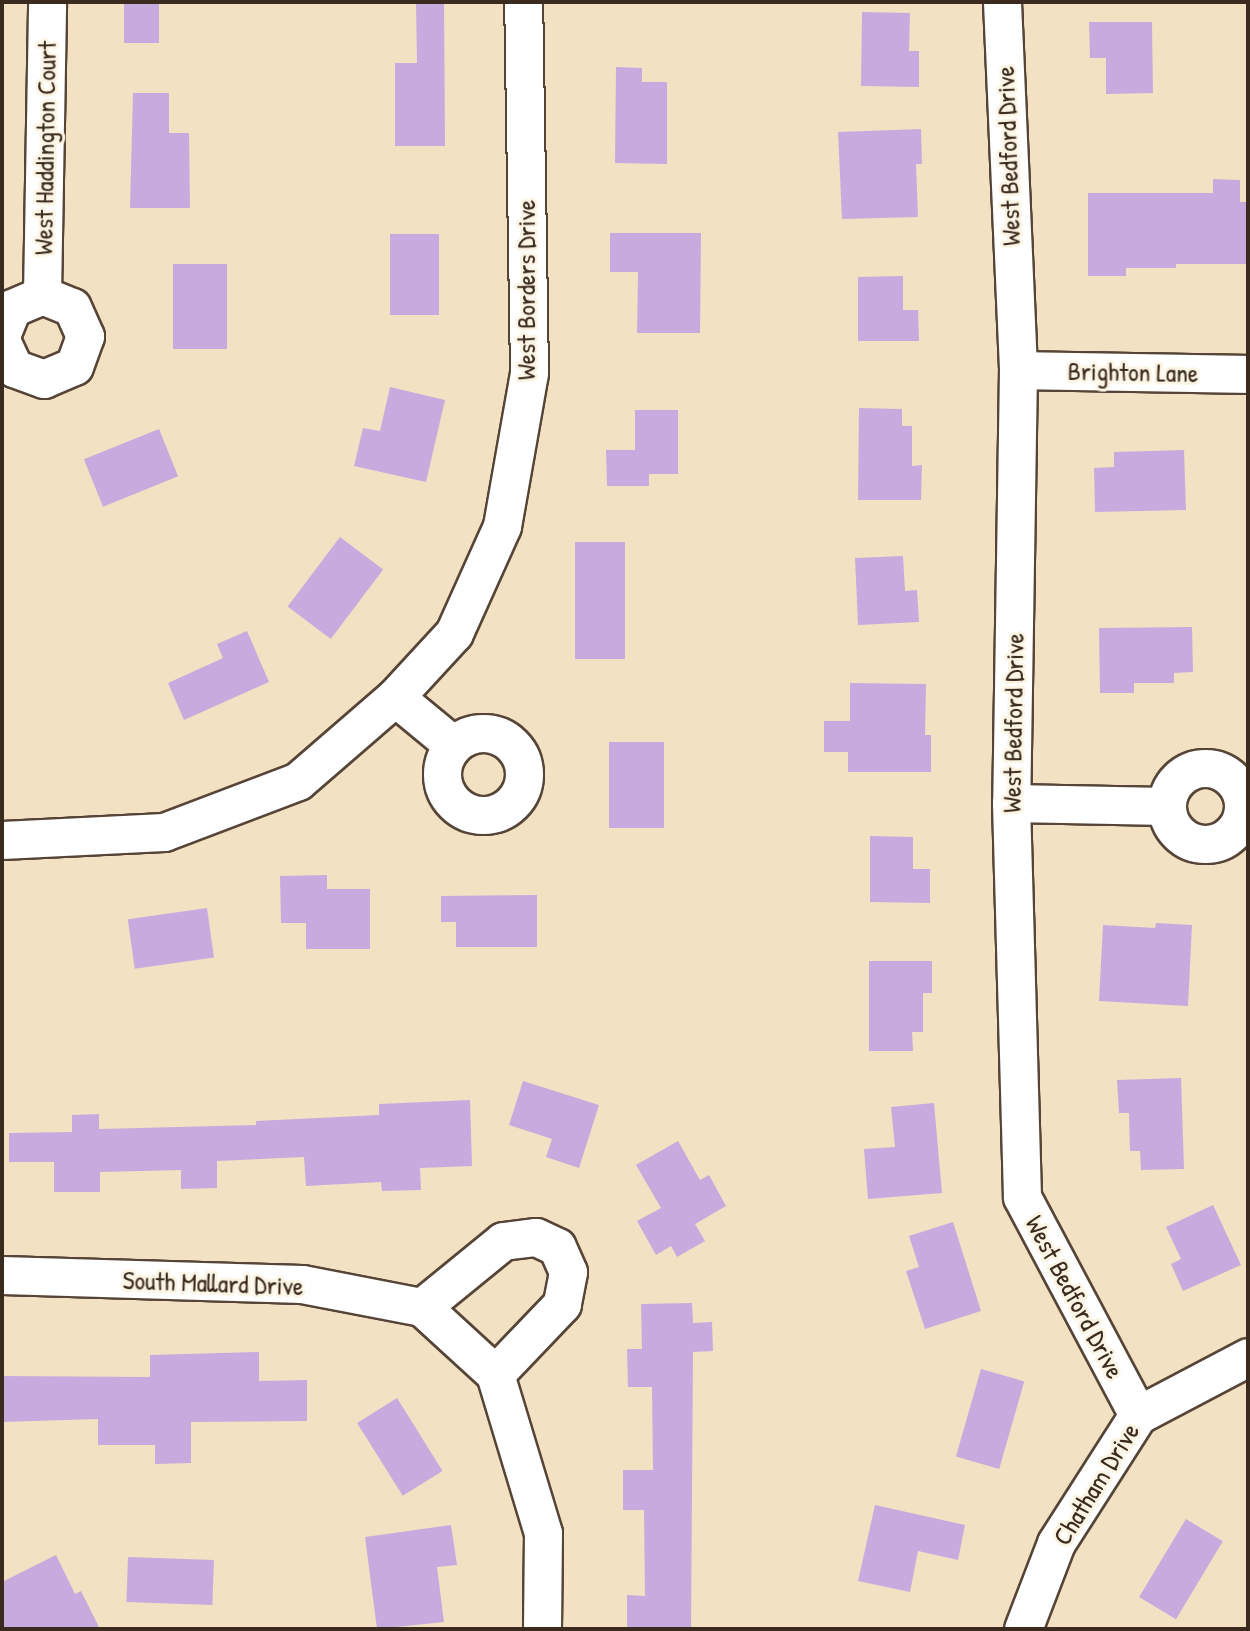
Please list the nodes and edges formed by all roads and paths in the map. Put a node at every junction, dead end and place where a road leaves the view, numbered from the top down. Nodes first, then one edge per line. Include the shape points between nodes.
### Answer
1 (47, 2) edge
2 (523, 2) edge
3 (1002, 2) edge
4 (42, 295) junction
5 (2, 333) edge
6 (2, 342) edge
7 (1018, 370) junction
8 (1248, 374) edge
9 (395, 697) junction
10 (453, 745) dead end
11 (1011, 803) junction
12 (1166, 806) dead end
13 (2, 840) edge
14 (2, 1275) edge
15 (422, 1307) junction
16 (1248, 1357) edge
17 (495, 1374) junction
18 (1138, 1415) junction
19 (542, 1629) edge
20 (1023, 1629) edge

1 - 4 street, West Haddington Court
2 - 9 street, West Borders Drive via 529,373 502,526 454,633
3 - 7 street, West Bedford Drive
4 - 5 street via 12,308
4 - 6 street via 65,302 81,320 85,336 74,366 60,376 28,377 14,368
7 - 8 street, Brighton Lane
7 - 11 street, West Bedford Drive
9 - 10 street
9 - 13 street, West Borders Drive via 298,781 164,832
11 - 12 street
11 - 18 street, West Bedford Drive via 1022,1197
14 - 15 street, South Mallard Drive via 302,1284
15 - 17 street
15 - 17 street via 503,1241 536,1237 557,1247 568,1272 562,1304
16 - 18 street, Chatham Drive
17 - 19 street via 544,1533
18 - 20 street, Chatham Drive via 1056,1543

